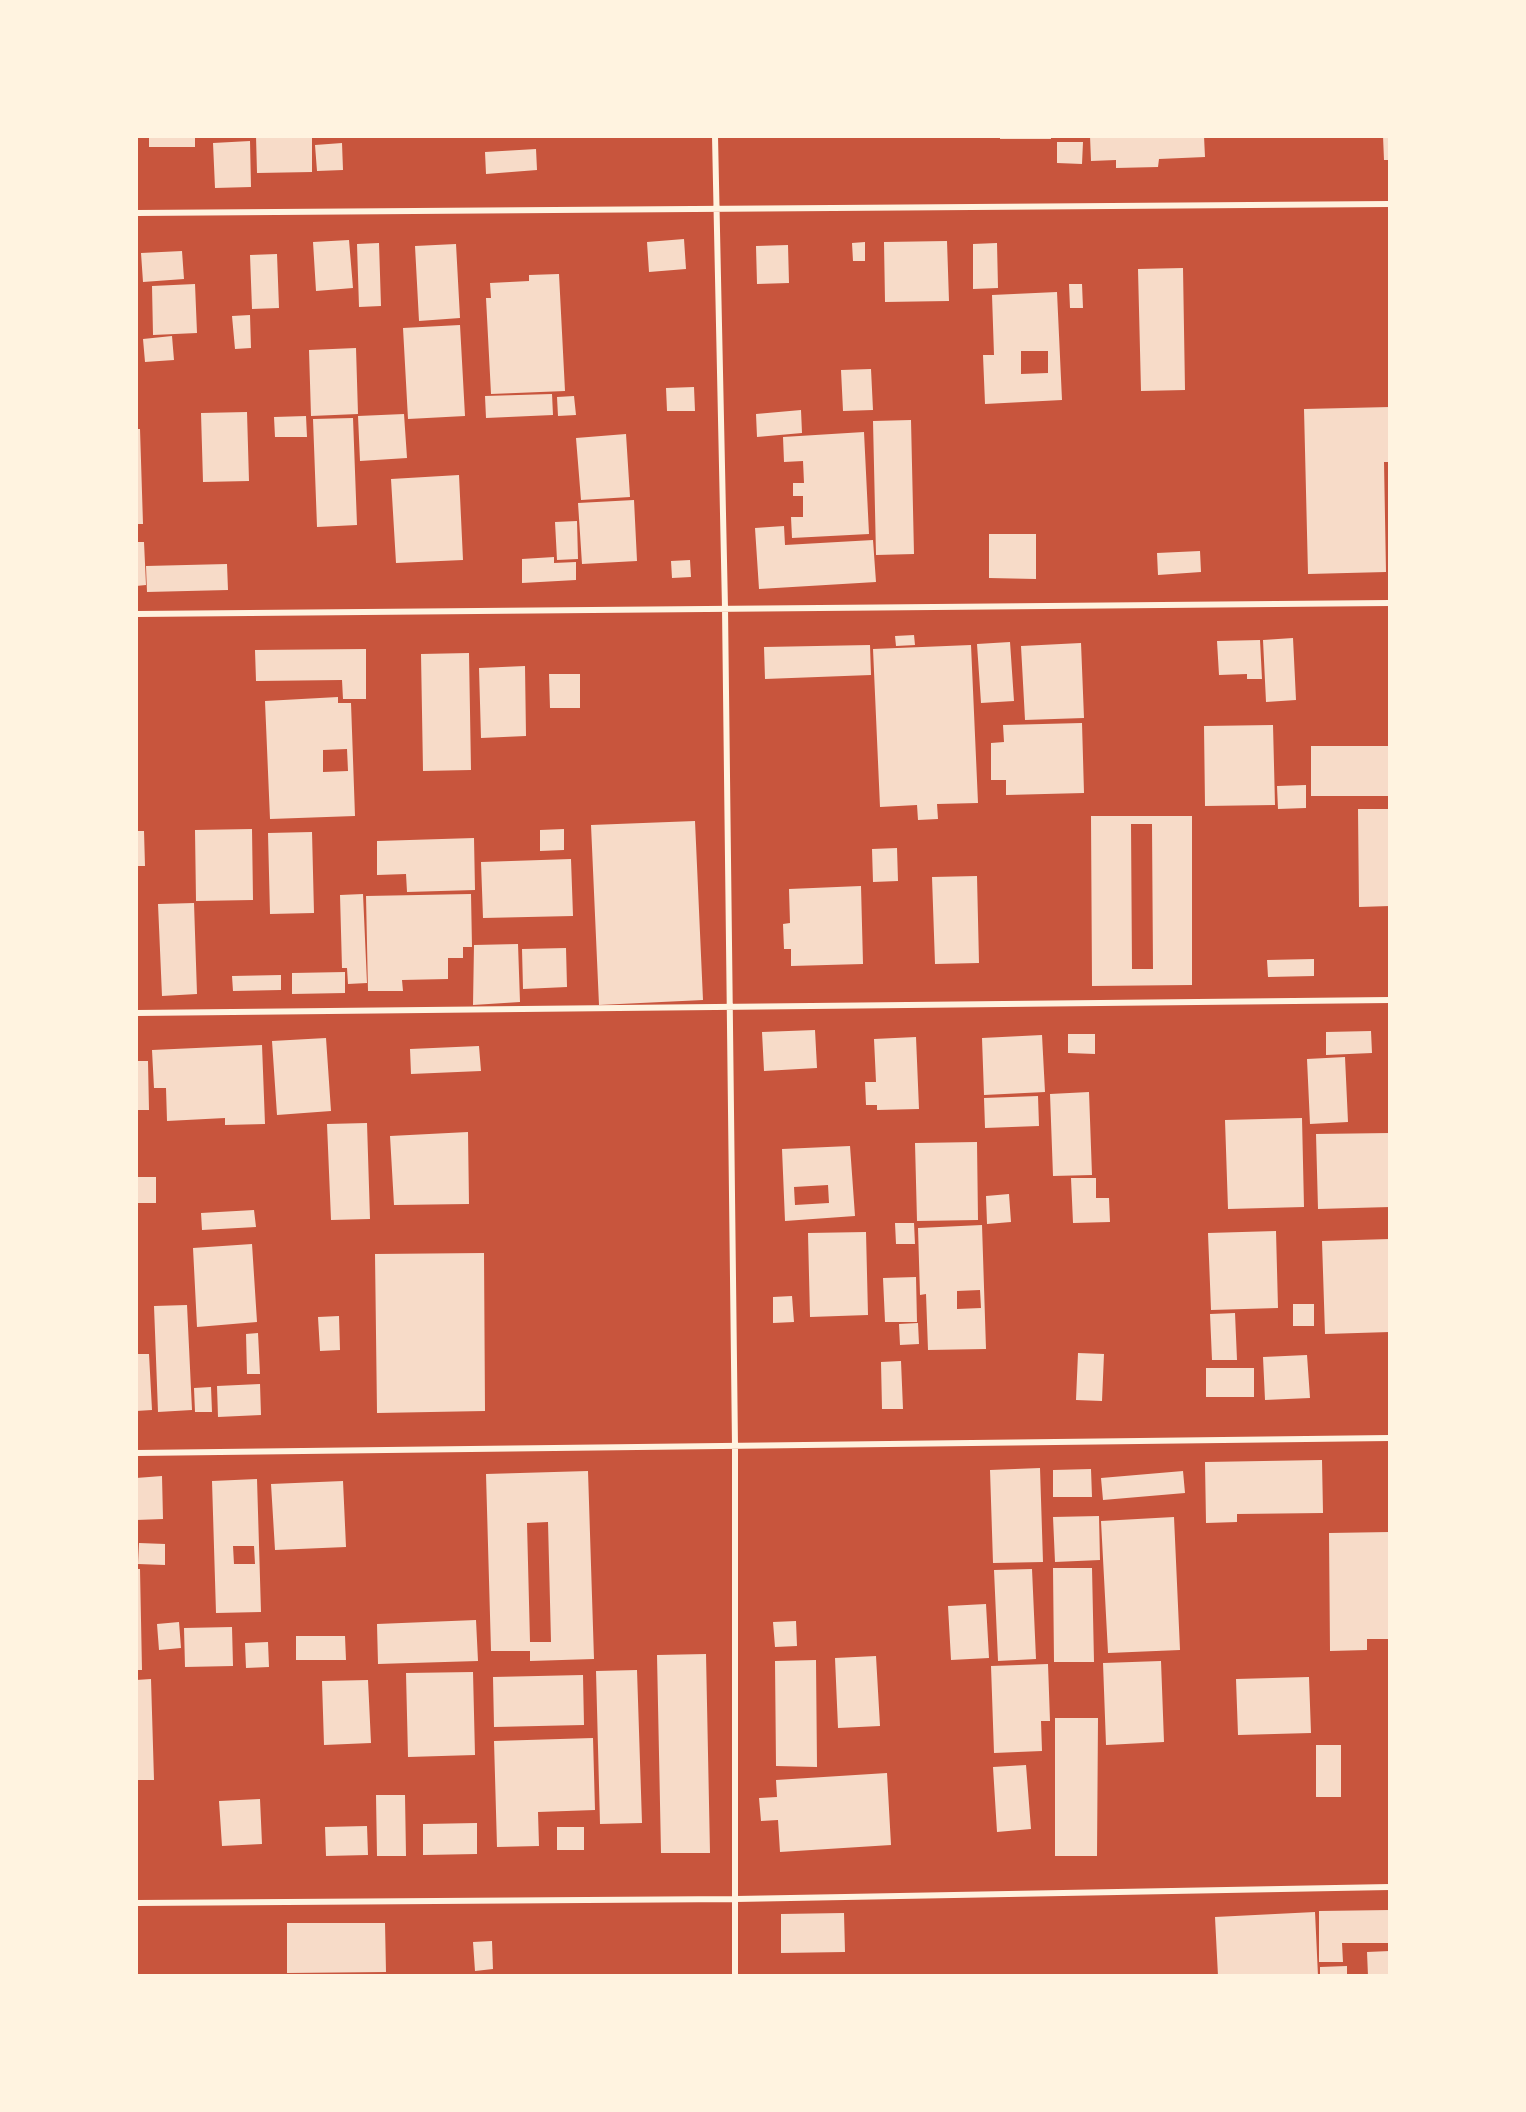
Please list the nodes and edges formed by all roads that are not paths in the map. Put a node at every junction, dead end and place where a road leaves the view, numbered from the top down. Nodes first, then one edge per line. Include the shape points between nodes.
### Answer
1 (715, 136) edge
2 (1389, 204) edge
3 (717, 209) junction
4 (136, 213) edge
5 (1389, 603) edge
6 (725, 608) junction
7 (136, 614) edge
8 (1389, 1000) edge
9 (730, 1007) junction
10 (136, 1013) edge
11 (1389, 1438) edge
12 (735, 1446) junction
13 (136, 1454) edge
14 (1389, 1887) edge
15 (736, 1899) junction
16 (136, 1903) edge
17 (735, 1976) edge

1 - 3 street
2 - 3 street
3 - 4 street
3 - 6 street
5 - 6 street
6 - 7 street
6 - 9 street
8 - 9 street
9 - 10 street
9 - 12 street
11 - 12 street
12 - 13 street
12 - 15 street
14 - 15 street
15 - 16 street
15 - 17 street

